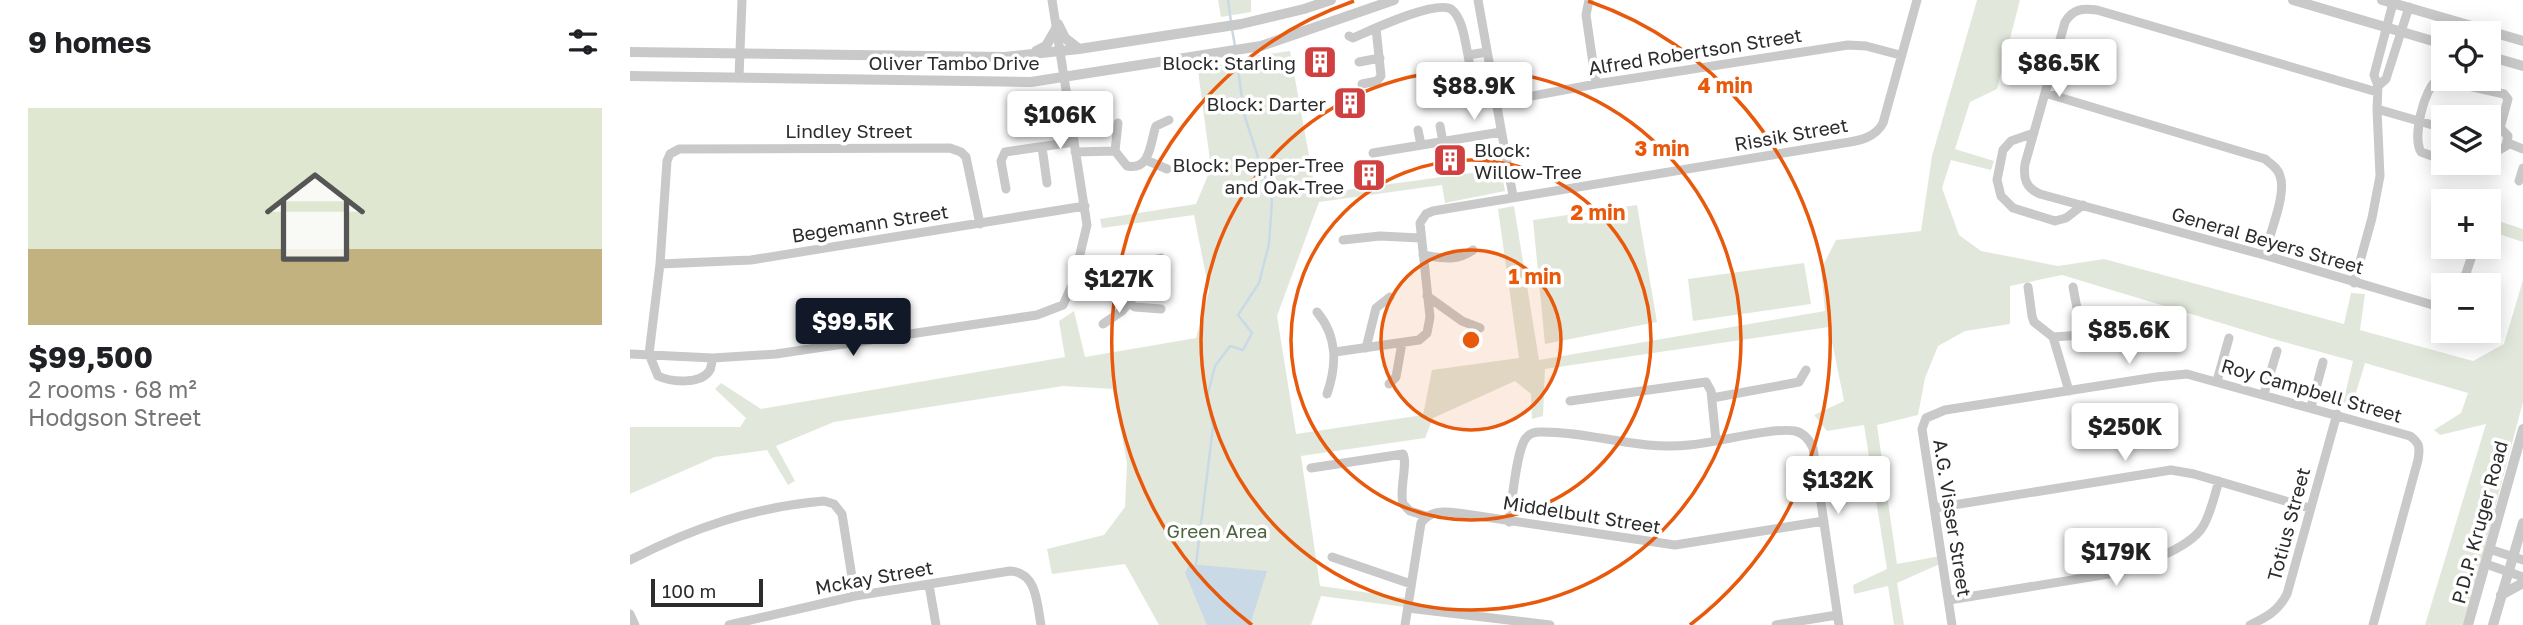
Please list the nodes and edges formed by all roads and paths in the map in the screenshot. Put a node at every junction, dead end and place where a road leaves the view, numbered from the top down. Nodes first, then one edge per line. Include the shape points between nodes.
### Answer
1 (742, 0) edge
2 (1052, 0) edge
3 (1331, 0) edge
4 (1394, 0) edge
5 (1478, 0) edge
6 (1589, 0) edge
7 (1917, 0) edge
8 (2293, 0) edge
9 (2388, 1) edge
10 (2409, 7) junction
11 (1057, 24) junction
12 (1376, 28) junction
13 (2387, 28) junction
14 (2401, 32) junction
15 (1349, 36) dead end
16 (2431, 41) edge
17 (2523, 41) edge
18 (1079, 49) junction
19 (1060, 50) junction
20 (630, 52) edge
21 (1487, 52) junction
22 (740, 53) junction
23 (1023, 55) junction
24 (1468, 55) junction
25 (1900, 55) junction
26 (1380, 58) junction
27 (2501, 60) edge
28 (1359, 62) dead end
29 (2523, 66) edge
30 (630, 76) edge
31 (739, 77) junction
32 (1064, 77) junction
33 (1362, 83) dead end
34 (1596, 84) junction
35 (2378, 89) junction
36 (1474, 91) dead end
37 (2045, 93) junction
38 (1495, 103) junction
39 (2377, 109) junction
40 (1169, 120) dead end
41 (2419, 121) junction
42 (1118, 123) dead end
43 (2431, 124) edge
44 (2501, 124) edge
45 (1440, 126) dead end
46 (2501, 129) edge
47 (1418, 130) dead end
48 (1500, 132) junction
49 (2034, 133) junction
50 (1074, 142) junction
51 (1443, 142) junction
52 (2508, 143) junction
53 (1421, 145) junction
54 (1042, 146) junction
55 (2501, 149) edge
56 (2523, 149) edge
57 (1115, 151) junction
58 (1076, 152) junction
59 (1373, 153) dead end
60 (2431, 156) edge
61 (1146, 160) junction
62 (2523, 168) edge
63 (1167, 169) dead end
64 (2519, 181) dead end
65 (1047, 183) dead end
66 (1006, 190) dead end
67 (1513, 196) junction
68 (2083, 205) junction
69 (1085, 206) junction
70 (980, 224) junction
71 (1420, 238) junction
72 (1343, 240) dead end
73 (1473, 250) dead end
74 (1423, 255) junction
75 (2263, 255) junction
76 (1161, 258) dead end
77 (660, 264) junction
78 (1078, 267) junction
79 (1127, 275) junction
80 (2354, 283) junction
81 (2028, 287) dead end
82 (2073, 287) dead end
83 (1427, 296) junction
84 (1390, 297) dead end
85 (1129, 303) junction
86 (2431, 305) edge
87 (1161, 309) dead end
88 (1317, 312) dead end
89 (2148, 320) junction
90 (1103, 324) dead end
91 (1480, 328) dead end
92 (2082, 334) junction
93 (2053, 337) junction
94 (2230, 338) dead end
95 (2179, 339) dead end
96 (1402, 343) junction
97 (2155, 344) dead end
98 (1367, 348) junction
99 (2277, 351) dead end
100 (1335, 352) junction
101 (630, 354) edge
102 (649, 354) junction
103 (713, 358) junction
104 (2323, 362) dead end
105 (1807, 370) dead end
106 (2217, 381) junction
107 (1389, 384) dead end
108 (2069, 391) junction
109 (1327, 394) dead end
110 (2264, 394) junction
111 (1712, 398) junction
112 (1570, 401) dead end
113 (2311, 407) junction
114 (2337, 414) junction
115 (1926, 418) joint
116 (2523, 429) edge
117 (1716, 441) junction
118 (1311, 468) dead end
119 (2219, 481) junction
120 (1935, 508) junction
121 (2309, 508) junction
122 (1424, 520) junction
123 (1509, 522) junction
124 (1824, 522) junction
125 (2523, 523) edge
126 (2489, 549) junction
127 (1332, 557) dead end
128 (2518, 559) edge
129 (630, 560) edge
130 (2486, 564) junction
131 (2508, 573) junction
132 (2523, 580) edge
133 (1411, 584) junction
134 (929, 585) junction
135 (2501, 595) junction
136 (855, 596) junction
137 (1949, 600) junction
138 (1408, 608) junction
139 (630, 614) edge
140 (1838, 620) edge
141 (1501, 622) edge
142 (635, 625) edge
143 (729, 625) edge
144 (936, 625) edge
145 (1041, 625) edge
146 (1405, 625) edge
147 (1550, 625) edge
148 (1776, 625) edge
149 (1952, 625) edge
150 (2250, 625) edge
151 (2373, 625) edge
152 (2468, 625) edge
153 (2493, 625) edge

1 - 22 street
2 - 11 street
3 - 18 street, Oliver Tambo Drive via 1241,24
4 - 32 street, Oliver Tambo Drive via 1283,40 1241,50
5 - 21 street
6 - 34 street via 1586,15
7 - 25 street
8 - 13 street
9 - 10 street
9 - 13 street
10 - 14 street
10 - 17 street
11 - 18 street
11 - 19 street
11 - 23 street via 1046,46
12 - 15 street
12 - 24 street via 1411,13 1451,8
12 - 26 street
13 - 14 street
13 - 35 street via 2374,75
14 - 16 street
14 - 35 street via 2386,79
18 - 19 street, Oliver Tambo Drive
19 - 23 street, Oliver Tambo Drive
19 - 32 street
20 - 22 street, Oliver Tambo Drive
21 - 24 street
21 - 38 street
22 - 23 street, Oliver Tambo Drive
22 - 31 street
24 - 36 street
25 - 34 street, Alfred Robertson Street via 1848,45
25 - 67 street, Rissik Street via 1883,123 1867,138
26 - 28 street
26 - 33 street via 1380,79
27 - 29 street
30 - 31 street, Oliver Tambo Drive
31 - 32 street, Oliver Tambo Drive via 987,83
32 - 50 street
34 - 38 street, Alfred Robertson Street
35 - 37 street via 2097,10 2077,10 2064,23
35 - 39 street
37 - 49 street
37 - 75 street via 2265,159 2280,174 2282,185
38 - 48 street
39 - 41 street
39 - 80 street via 2380,176
40 - 61 street via 1156,126
41 - 43 street
41 - 44 street via 2434,81 2444,79 2504,93 2508,99
41 - 60 street via 2421,152
42 - 57 street
45 - 51 street
46 - 52 street
47 - 53 street
48 - 51 street
48 - 67 street
49 - 68 street, General Beyers Street via 2023,176 2026,183 2040,194
49 - 68 street via 2011,141 2003,150 1997,180 2001,196 2013,208 2055,221
50 - 54 street
50 - 58 street
51 - 53 street
52 - 55 street
52 - 56 street
53 - 59 street
54 - 65 street
54 - 66 street via 1002,154
57 - 58 street
57 - 61 street via 1127,166
58 - 69 street
61 - 63 street
62 - 64 street
67 - 71 street, Rissik Street via 1433,211 1422,218
68 - 75 street, General Beyers Street
69 - 70 street, Begemann Street
69 - 78 street via 1087,225
70 - 77 street, Begemann Street via 751,260
70 - 77 street, Lindley Street via 966,157 950,148 679,149 667,161
71 - 72 street
71 - 74 street
73 - 74 street via 1454,259
74 - 83 street
75 - 80 street, General Beyers Street
76 - 79 street via 1145,262
77 - 102 street
78 - 79 street
78 - 103 street via 1063,305 1037,315 803,350
79 - 85 street
80 - 86 street, General Beyers Street
81 - 93 street via 2034,322
82 - 92 street
83 - 91 street
83 - 96 street via 1427,333 1419,340
84 - 98 street via 1376,308
85 - 87 street
85 - 90 street
88 - 100 street via 1329,330
89 - 92 street
89 - 95 street via 2173,316
89 - 97 street
92 - 93 street
93 - 108 street
94 - 106 street
96 - 98 street
96 - 107 street via 1396,377
98 - 100 street
99 - 110 street
100 - 109 street
101 - 102 street
102 - 103 street
102 - 103 street via 658,376 670,380 701,378
104 - 113 street
105 - 111 street via 1799,382
106 - 108 street, Roy Campbell Street via 2172,375
106 - 110 street, Roy Campbell Street
108 - 115 street, Roy Campbell Street via 1936,412
110 - 113 street, Roy Campbell Street
111 - 112 street via 1709,386 1701,381
111 - 117 street
113 - 114 street, Roy Campbell Street
114 - 121 street, Totius Street
114 - 151 street, Roy Campbell Street via 2410,436 2419,445
115 - 120 street, A.G. Visser Street via 1922,429
116 - 126 street, P.D.P. Kruger Road
117 - 123 street via 1662,447 1533,433 1520,448
117 - 124 street via 1775,432 1805,435 1813,448
118 - 122 street via 1403,454 1403,504
119 - 120 street via 2171,470
119 - 121 street
119 - 137 street via 2207,517 2194,537 2135,567
120 - 137 street, A.G. Visser Street
121 - 150 street, Totius Street via 2281,606
122 - 123 street, Middelbult Street via 1448,512
122 - 133 street
123 - 124 street, Middelbult Street via 1675,545
124 - 140 street
125 - 128 street, P.D.P. Kruger Road
126 - 128 street
126 - 130 street, P.D.P. Kruger Road
127 - 133 street
128 - 131 street, P.D.P. Kruger Road
129 - 136 street via 740,514 824,501 842,514
130 - 131 street
130 - 152 street, P.D.P. Kruger Road
131 - 132 street
131 - 135 street, P.D.P. Kruger Road
132 - 135 street
133 - 138 street
134 - 136 street, Mckay Street
134 - 144 street
134 - 145 street, Mckay Street via 1019,572 1033,589
135 - 153 street, P.D.P. Kruger Road
136 - 143 street, Mckay Street
137 - 149 street, A.G. Visser Street
138 - 141 street
138 - 146 street
139 - 142 street
140 - 148 street
141 - 147 street

